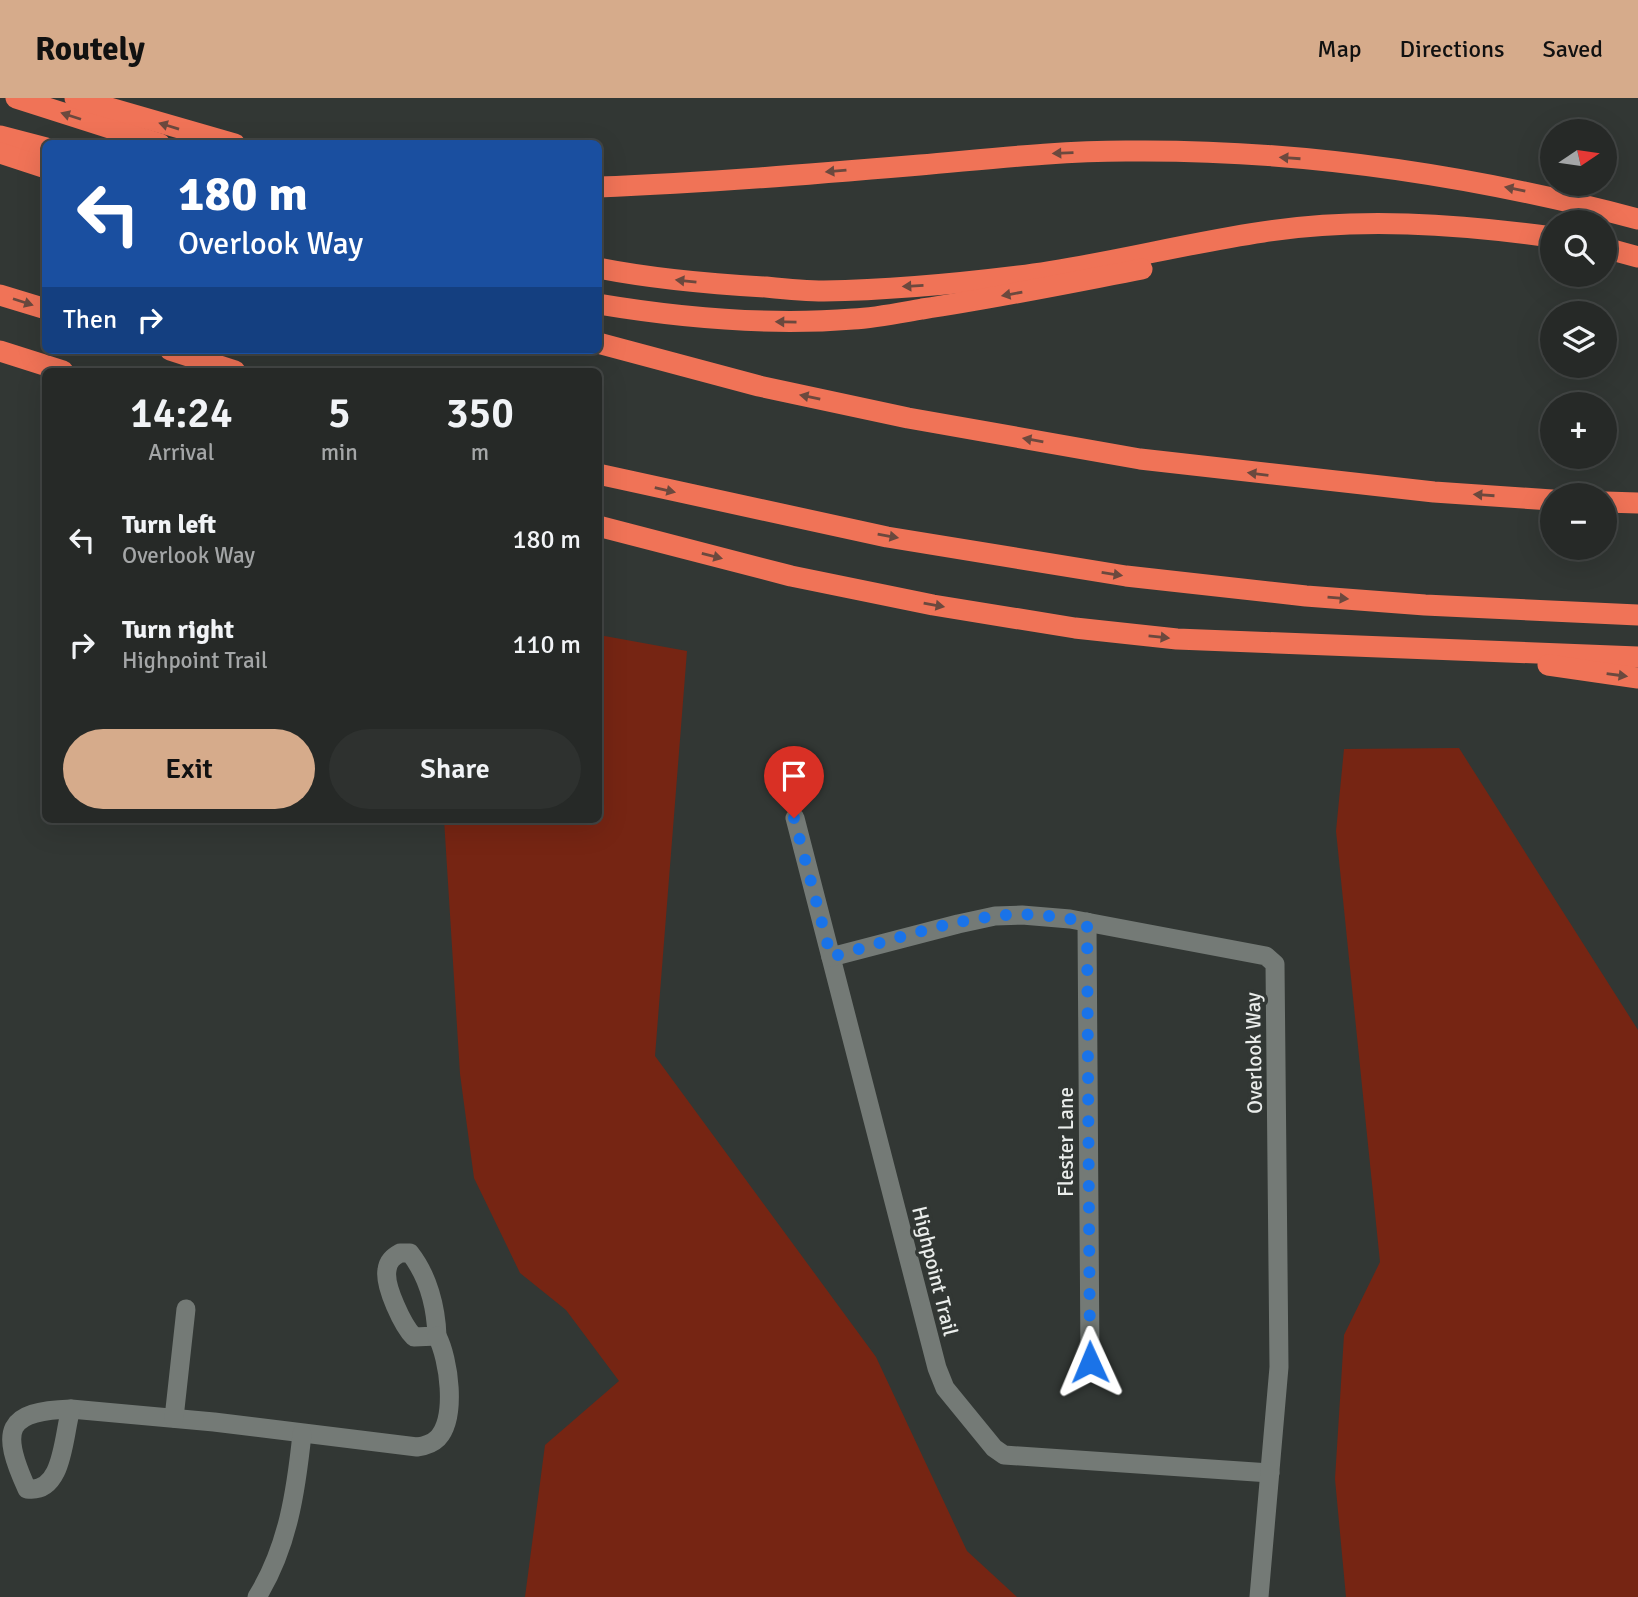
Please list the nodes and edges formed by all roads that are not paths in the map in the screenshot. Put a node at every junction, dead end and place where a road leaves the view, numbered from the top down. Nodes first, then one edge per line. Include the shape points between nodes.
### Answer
1 (16, 98) edge
2 (75, 98) edge
3 (0, 136) edge
4 (147, 140) edge
5 (221, 140) edge
6 (42, 147) edge
7 (0, 153) edge
8 (42, 167) edge
9 (602, 187) edge
10 (1638, 221) edge
11 (1466, 227) junction
12 (1540, 236) edge
13 (1617, 251) edge
14 (1638, 257) edge
15 (602, 269) edge
16 (0, 295) edge
17 (602, 305) edge
18 (42, 308) edge
19 (602, 344) edge
20 (0, 351) edge
21 (182, 354) edge
22 (54, 368) edge
23 (226, 368) edge
24 (602, 475) edge
25 (1540, 499) edge
26 (1617, 502) edge
27 (1638, 503) edge
28 (602, 527) edge
29 (1638, 614) edge
30 (1428, 648) junction
31 (1638, 657) edge
32 (1638, 678) edge
33 (794, 818) dead end
34 (1087, 922) junction
35 (831, 957) junction
36 (186, 1309) dead end
37 (437, 1336) dead end
38 (1090, 1362) dead end
39 (71, 1409) dead end
40 (174, 1418) junction
41 (302, 1433) junction
42 (1270, 1473) junction
43 (257, 1597) edge
44 (1259, 1597) edge

4 -> 1 highway
5 -> 2 highway
3 - 6 highway
7 - 8 highway
10 -> 9 highway via 1519,190 1410,170 1200,152 1033,155
11 - 12 highway
11 -> 15 highway via 1312,226 947,285 822,291 644,277
11 -> 17 highway via 1268,244 856,319 726,320
13 - 14 highway
16 -> 18 highway
25 -> 19 highway via 1420,491 1140,459 908,418 760,386
20 - 22 highway
21 - 23 highway
24 -> 29 highway via 887,537 1126,576 1425,605
26 - 27 highway
28 -> 30 highway via 791,576 1074,628 1177,639
30 - 31 highway
30 -> 32 highway
33 - 35 street, Highpoint Trail
34 - 35 street, Overlook Way via 1048,915 995,916
34 - 38 street, Flester Lane
34 - 42 street, Overlook Way via 1266,956 1275,964 1279,1362
35 - 42 street, Highpoint Trail via 940,1380 999,1454
36 - 40 street
37 - 41 street via 448,1377 448,1408 438,1438 418,1447
39 - 40 street
40 - 41 street
41 - 43 street via 295,1500 270,1575
42 - 44 street, Overlook Way

